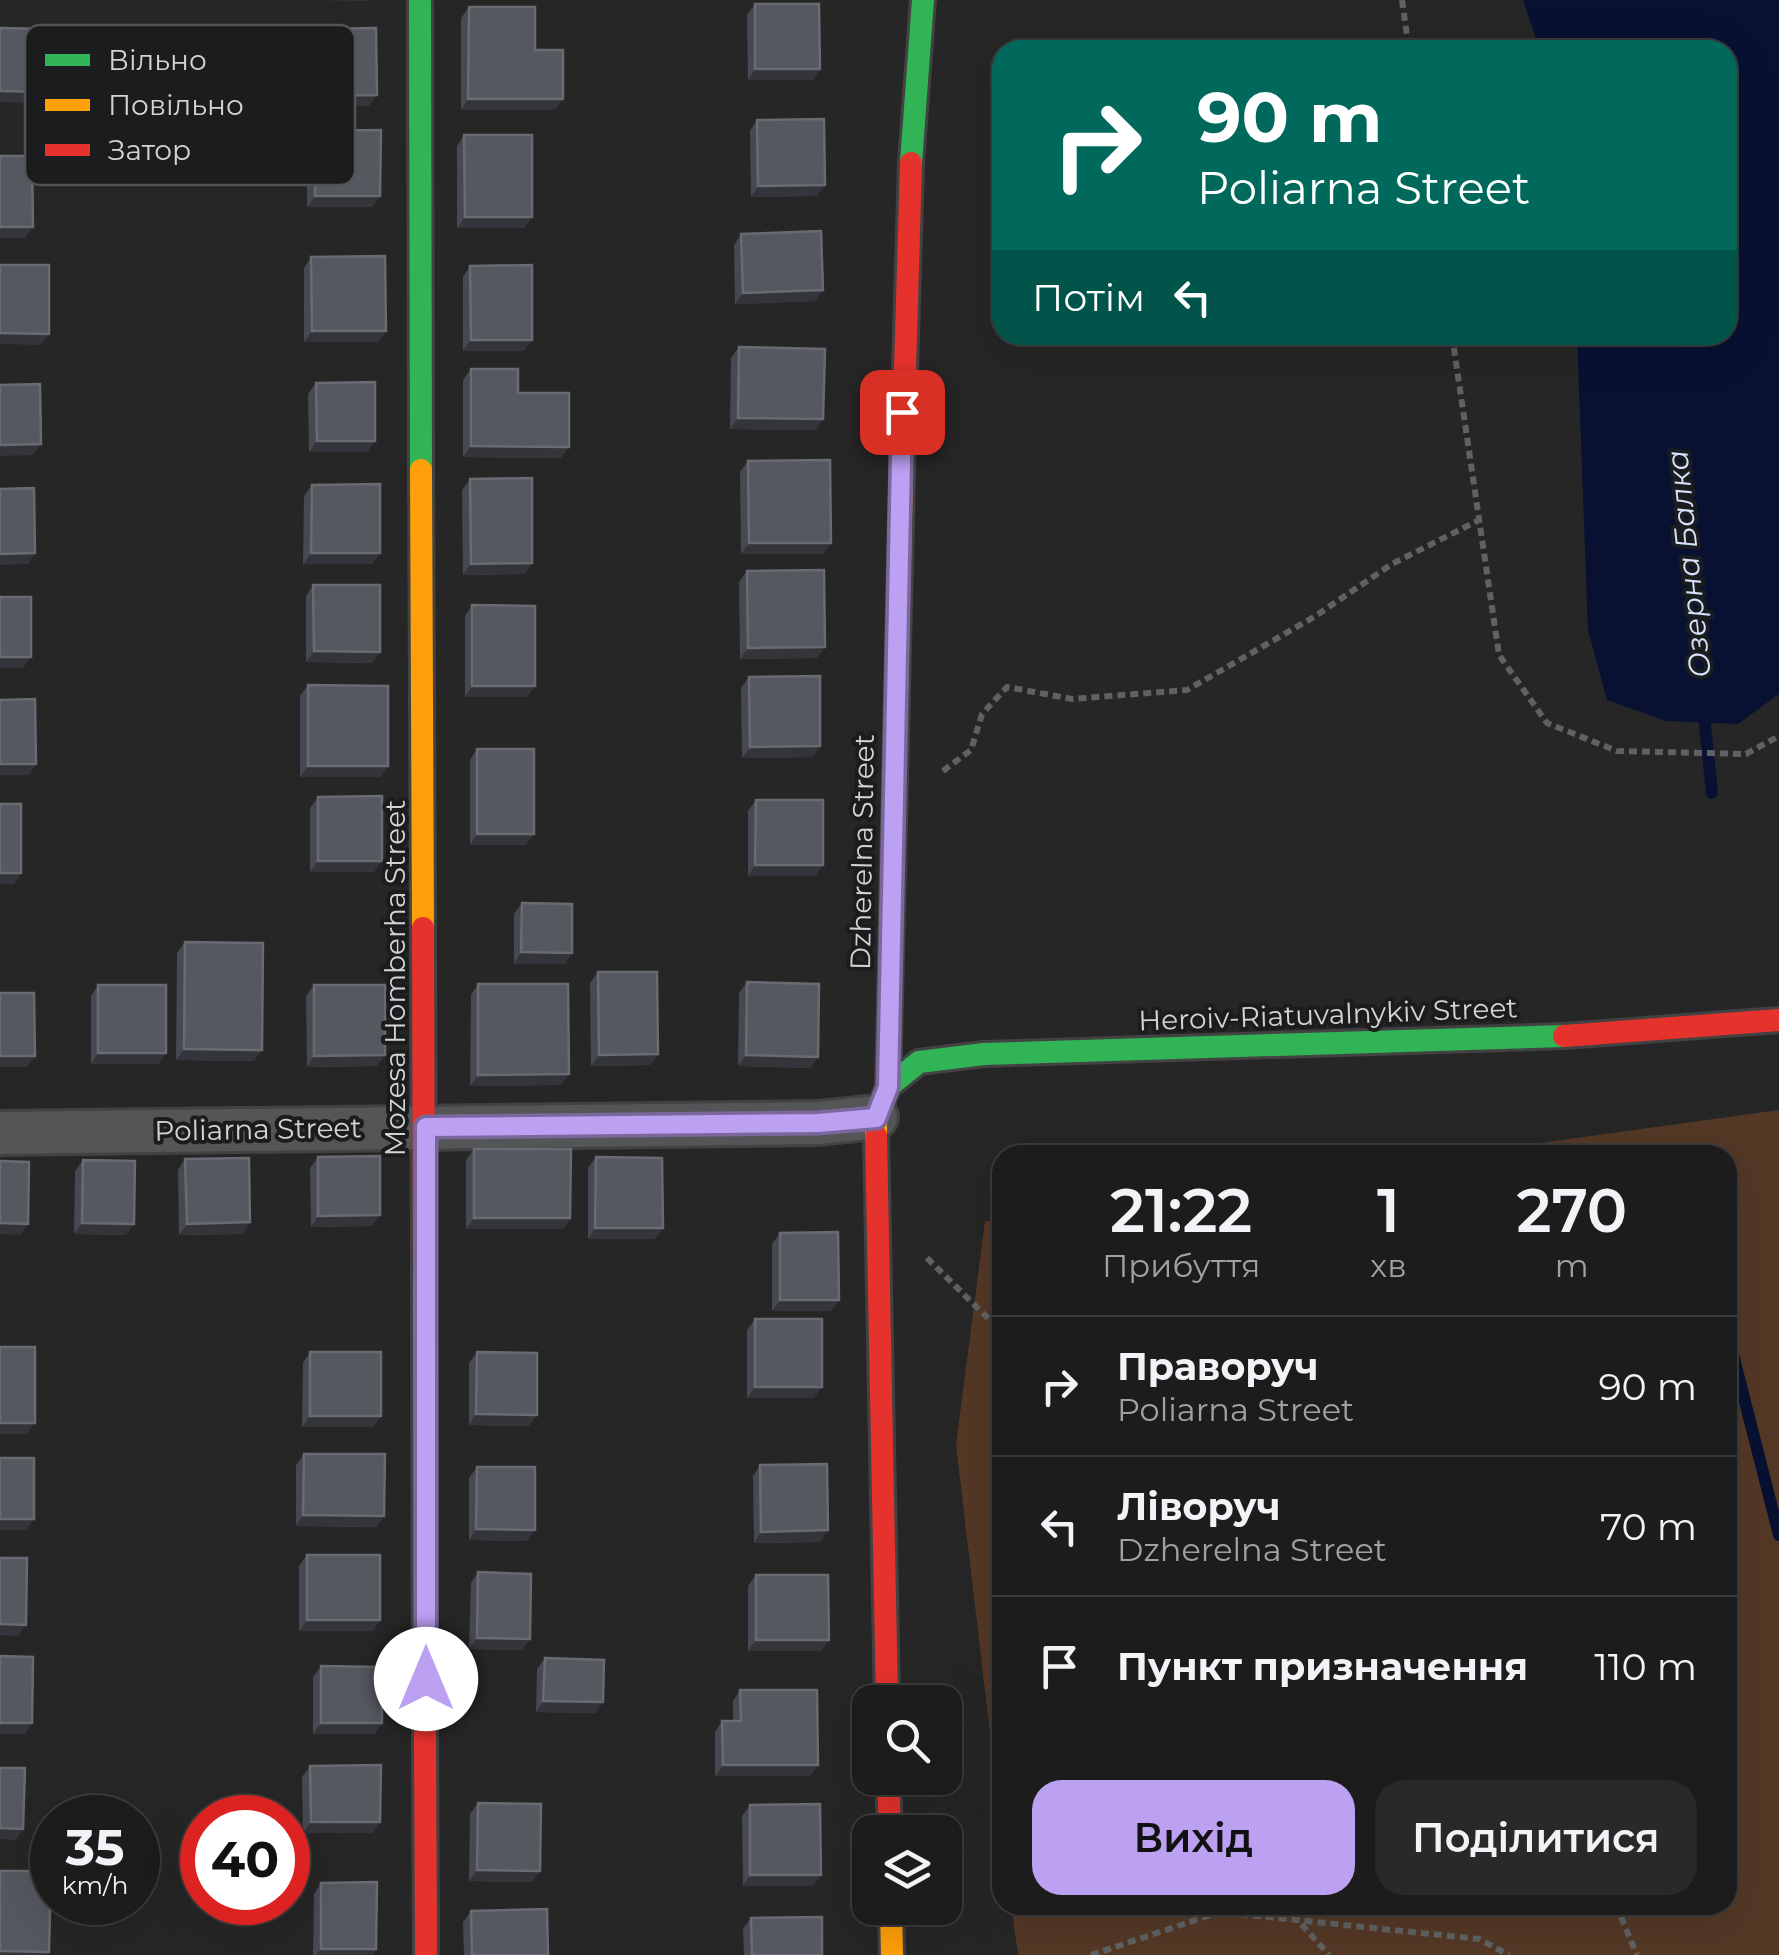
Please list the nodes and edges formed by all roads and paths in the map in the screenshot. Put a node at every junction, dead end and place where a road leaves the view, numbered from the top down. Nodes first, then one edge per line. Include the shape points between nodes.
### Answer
1 (420, 0) edge
2 (923, 0) edge
3 (1402, 0) edge
4 (1408, 40) edge
5 (1453, 345) edge
6 (1479, 520) junction
7 (1779, 736) edge
8 (938, 775) dead end
9 (1779, 1020) edge
10 (882, 1102) junction
11 (426, 1127) junction
12 (0, 1133) edge
13 (876, 1209) junction
14 (992, 1322) edge
15 (887, 1685) edge
16 (1211, 1915) edge
17 (1256, 1915) edge
18 (1291, 1915) edge
19 (1620, 1915) edge
20 (1293, 1918) junction
21 (891, 1925) edge
22 (426, 1955) edge
23 (892, 1955) edge
24 (1091, 1955) edge
25 (1328, 1955) edge
26 (1509, 1955) edge
27 (1637, 1955) edge

1 - 11 street, Mozesa Homberha Street
2 - 10 street, Dzherelna Street via 907,226
3 - 4 path
5 - 6 path
6 - 7 path via 1499,655 1548,723 1618,751 1746,754
6 - 8 path via 1392,564 1314,618 1187,690 1072,699 1008,687 982,714 971,750
9 - 10 street, Heroiv-Riatuvalnykiv Street via 1538,1038 984,1054 919,1062
10 - 11 street, Poliarna Street via 818,1123
10 - 13 street, Dzherelna Street
11 - 12 street, Poliarna Street
11 - 22 street, Mozesa Homberha Street
13 - 14 path
13 - 15 street, Dzherelna Street
16 - 24 path
17 - 20 path
18 - 20 path
19 - 27 path
20 - 25 path
20 - 26 path via 1480,1939
21 - 23 street

